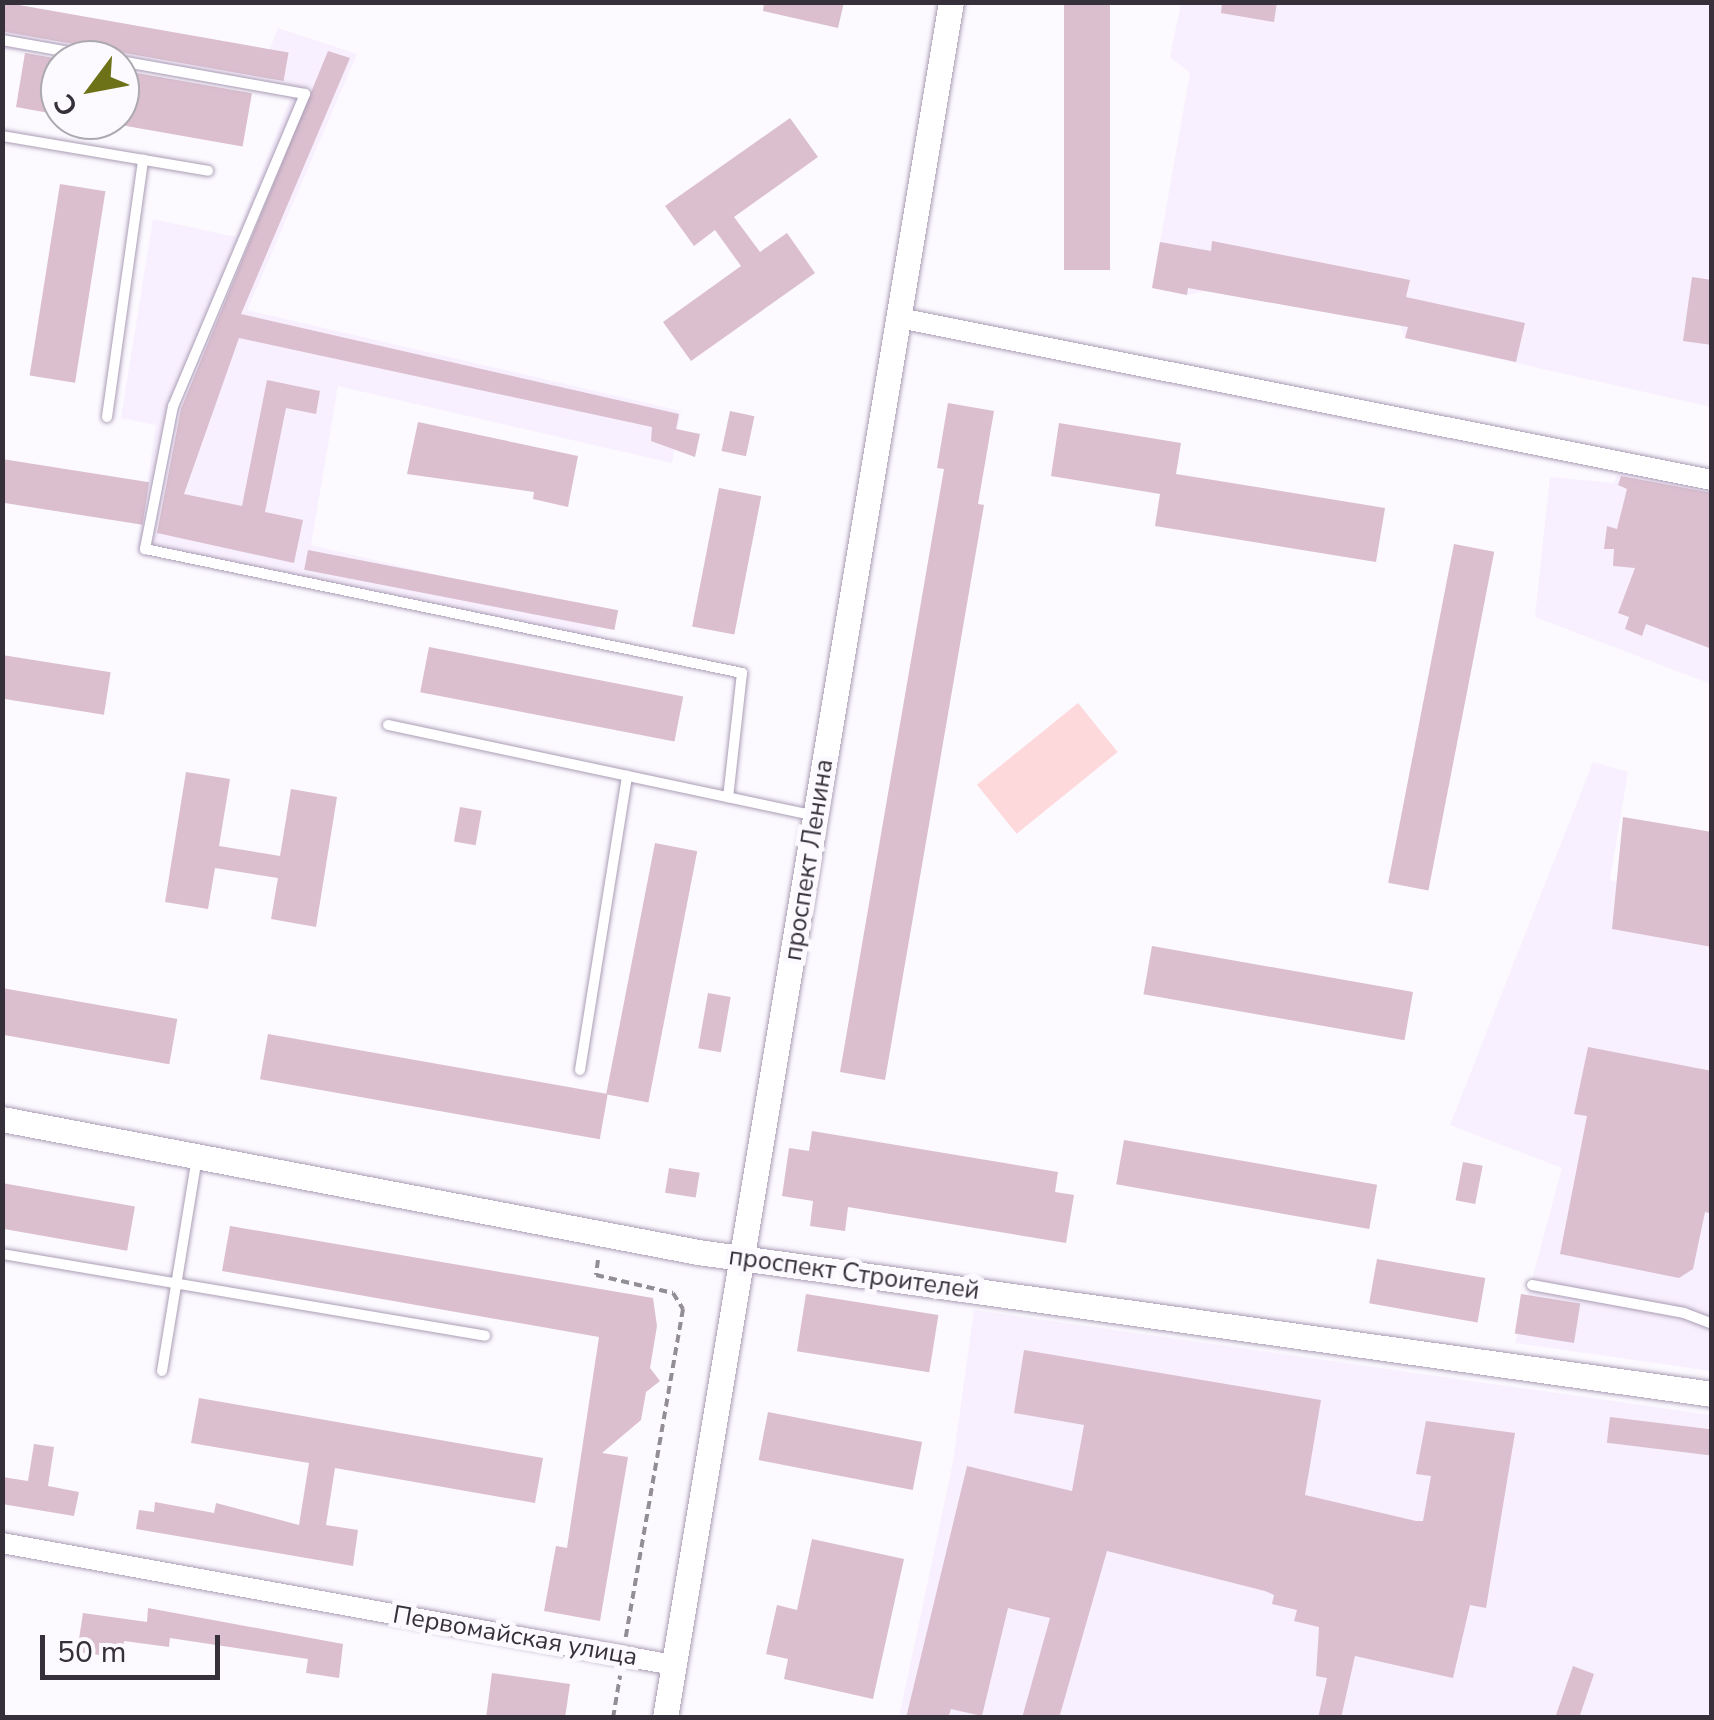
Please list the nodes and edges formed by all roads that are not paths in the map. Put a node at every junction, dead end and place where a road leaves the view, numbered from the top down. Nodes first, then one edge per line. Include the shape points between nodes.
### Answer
1 (951, 2) edge
2 (2, 40) edge
3 (40, 47) edge
4 (140, 64) edge
5 (2, 136) edge
6 (143, 160) junction
7 (208, 172) dead end
8 (899, 318) junction
9 (107, 417) dead end
10 (1712, 480) edge
11 (388, 725) dead end
12 (628, 776) junction
13 (728, 797) junction
14 (817, 816) junction
15 (580, 1070) dead end
16 (2, 1119) edge
17 (197, 1157) junction
18 (2, 1254) edge
19 (744, 1259) junction
20 (174, 1283) junction
21 (1532, 1285) dead end
22 (1712, 1324) edge
23 (485, 1336) dead end
24 (162, 1372) dead end
25 (1712, 1394) edge
26 (2, 1543) edge
27 (673, 1665) junction
28 (664, 1718) edge

1 - 8 street, проспект Ленина
2 - 3 lane
4 - 13 lane via 305,94 173,406 145,549 742,674
5 - 6 lane
6 - 7 lane
6 - 9 lane
8 - 10 street
8 - 14 street, проспект Ленина
11 - 12 lane
12 - 13 lane
12 - 15 lane
13 - 14 lane
14 - 19 street, проспект Ленина
16 - 17 street, проспект Строителей
17 - 19 street, проспект Строителей
17 - 20 lane
18 - 20 lane
19 - 25 street, проспект Строителей
19 - 27 street, проспект Ленина
20 - 23 lane
20 - 24 lane
21 - 22 lane via 1684,1312
26 - 27 street, Первомайская улица
27 - 28 street, проспект Ленина

